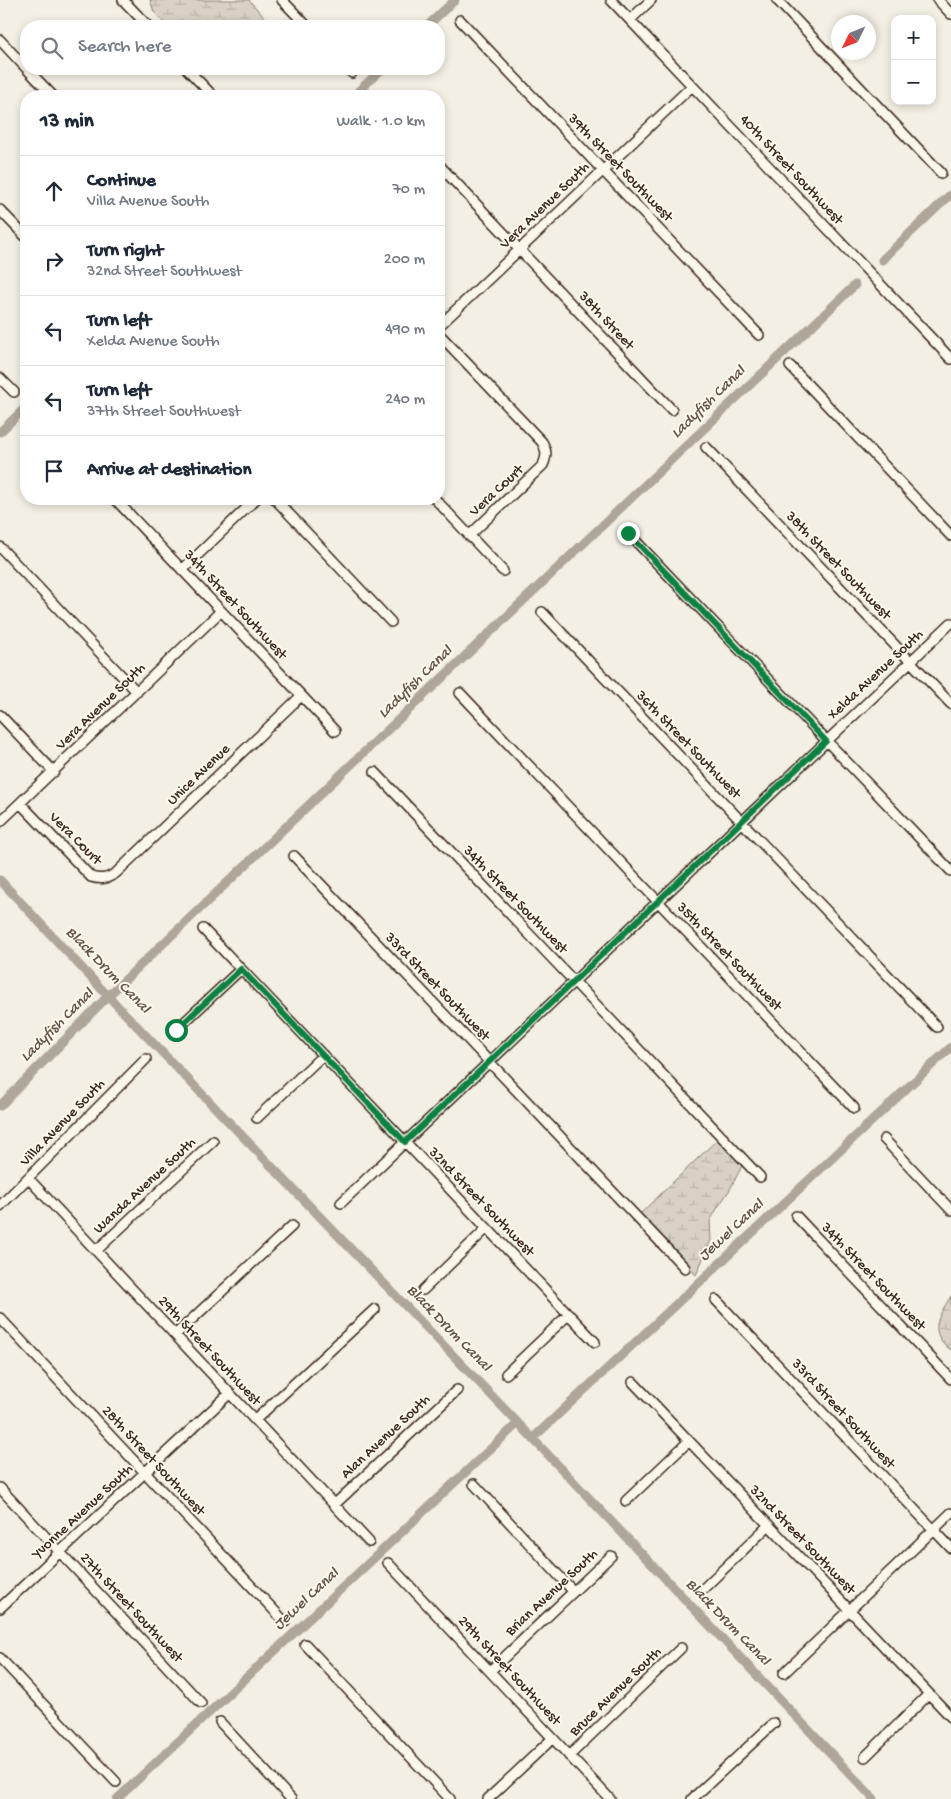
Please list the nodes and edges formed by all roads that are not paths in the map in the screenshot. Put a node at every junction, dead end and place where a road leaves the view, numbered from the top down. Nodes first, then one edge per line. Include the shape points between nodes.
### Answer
1 (123, 0) edge
2 (282, 0) edge
3 (611, 0) edge
4 (651, 0) edge
5 (778, 0) edge
6 (938, 0) edge
7 (951, 14) edge
8 (142, 20) edge
9 (301, 20) edge
10 (460, 20) dead end
11 (630, 20) junction
12 (0, 40) edge
13 (20, 61) edge
14 (34, 75) edge
15 (194, 75) edge
16 (692, 86) junction
17 (47, 90) edge
18 (207, 90) edge
19 (603, 170) junction
20 (445, 171) edge
21 (941, 173) dead end
22 (0, 210) edge
23 (20, 231) edge
24 (519, 250) junction
25 (445, 320) edge
26 (759, 335) dead end
27 (445, 340) edge
28 (951, 359) edge
29 (790, 366) dead end
30 (0, 378) edge
31 (14, 392) dead end
32 (672, 410) dead end
33 (706, 447) dead end
34 (121, 505) edge
35 (250, 505) edge
36 (281, 505) edge
37 (440, 505) edge
38 (628, 533) dead end
39 (469, 536) junction
40 (951, 536) edge
41 (0, 547) edge
42 (182, 570) junction
43 (503, 571) dead end
44 (221, 611) junction
45 (542, 612) dead end
46 (391, 622) dead end
47 (951, 623) edge
48 (910, 662) junction
49 (137, 692) junction
50 (460, 693) dead end
51 (301, 696) junction
52 (951, 704) edge
53 (0, 716) edge
54 (335, 731) dead end
55 (826, 741) junction
56 (54, 772) junction
57 (374, 772) dead end
58 (20, 803) junction
59 (0, 822) edge
60 (742, 822) junction
61 (294, 856) dead end
62 (951, 871) edge
63 (116, 873) joint
64 (658, 901) junction
65 (202, 929) dead end
66 (241, 969) junction
67 (573, 982) junction
68 (937, 1027) dead end
69 (176, 1030) dead end
70 (323, 1055) junction
71 (146, 1059) dead end
72 (489, 1062) junction
73 (854, 1108) dead end
74 (258, 1118) dead end
75 (884, 1139) dead end
76 (213, 1141) dead end
77 (405, 1142) junction
78 (760, 1177) dead end
79 (28, 1178) junction
80 (341, 1203) dead end
81 (0, 1206) edge
82 (951, 1210) edge
83 (796, 1216) dead end
84 (292, 1226) dead end
85 (487, 1228) junction
86 (96, 1251) junction
87 (685, 1268) dead end
88 (423, 1290) dead end
89 (716, 1300) dead end
90 (375, 1309) dead end
91 (569, 1314) junction
92 (0, 1318) edge
93 (175, 1335) junction
94 (595, 1342) dead end
95 (506, 1374) dead end
96 (951, 1379) edge
97 (633, 1382) dead end
98 (457, 1390) dead end
99 (229, 1394) junction
100 (255, 1420) junction
101 (689, 1441) junction
102 (145, 1472) junction
103 (474, 1484) dead end
104 (0, 1488) edge
105 (626, 1501) dead end
106 (334, 1505) junction
107 (951, 1513) edge
108 (769, 1525) junction
109 (934, 1530) junction
110 (369, 1542) dead end
111 (951, 1548) edge
112 (60, 1552) junction
113 (611, 1556) dead end
114 (388, 1563) dead end
115 (704, 1588) dead end
116 (573, 1591) junction
117 (0, 1608) edge
118 (849, 1609) junction
119 (285, 1622) dead end
120 (304, 1644) dead end
121 (681, 1648) dead end
122 (0, 1658) edge
123 (490, 1671) junction
124 (784, 1673) dead end
125 (929, 1694) junction
126 (201, 1703) dead end
127 (951, 1717) edge
128 (220, 1722) dead end
129 (774, 1723) dead end
130 (553, 1738) junction
131 (569, 1756) junction
132 (865, 1757) dead end
133 (116, 1782) dead end
134 (291, 1799) edge
135 (450, 1799) edge
136 (488, 1799) edge
137 (610, 1799) edge
138 (692, 1799) edge

1 - 8 street
2 - 9 street
3 - 11 street, 40th Street Southwest
4 - 11 street
5 - 21 street
6 - 7 street
10 - 19 street, 39th Street Southwest
11 - 16 street, 40th Street Southwest
12 - 13 street
14 - 17 street
15 - 18 street
16 - 19 street, Vera Avenue South
16 - 28 street, 40th Street Southwest
19 - 24 street, Vera Avenue South
19 - 26 street, 39th Street Southwest
20 - 24 street
22 - 23 street
24 - 25 street, Vera Avenue South
24 - 32 street, 38th Street
27 - 39 street, Vera Court via 546,449 543,465
29 - 40 street
30 - 31 street
33 - 48 street, 38th Street Southwest
34 - 42 street, 34th Street Southwest
35 - 42 street
36 - 46 street
37 - 39 street
38 - 55 street
39 - 43 street
41 - 49 street
42 - 44 street, 34th Street Southwest
44 - 49 street, Vera Avenue South
44 - 51 street, 34th Street Southwest
45 - 60 street, 36th Street Southwest
47 - 48 street, Xelda Avenue South
48 - 52 street, 38th Street Southwest
48 - 55 street, Xelda Avenue South
49 - 56 street, Vera Avenue South
50 - 64 street, 35th Street Southwest
51 - 54 street, 34th Street Southwest
51 - 63 street, Unice Avenue
53 - 56 street
55 - 60 street, Xelda Avenue South
55 - 62 street
56 - 58 street, Vera Avenue South
57 - 67 street, 34th Street Southwest
58 - 59 street, Vera Avenue South
58 - 63 street, Vera Court via 91,876 99,880 108,879
60 - 64 street, Xelda Avenue South
60 - 68 street, 36th Street Southwest
61 - 72 street, 33rd Street Southwest
64 - 67 street, Xelda Avenue South
64 - 73 street, 35th Street Southwest
65 - 66 street, 32nd Street Southwest
66 - 69 street
66 - 70 street, 32nd Street Southwest
67 - 72 street, Xelda Avenue South
67 - 78 street, 34th Street Southwest
70 - 74 street
70 - 77 street, 32nd Street Southwest
71 - 79 street, Villa Avenue South
72 - 77 street, Xelda Avenue South
72 - 87 street, 33rd Street Southwest
75 - 82 street
76 - 86 street, Wanda Avenue South
77 - 80 street, Xelda Avenue South
77 - 85 street, 32nd Street Southwest
79 - 81 street, Villa Avenue South
79 - 86 street, 29th Street Southwest
83 - 96 street, 34th Street Southwest
84 - 93 street
85 - 88 street
85 - 91 street, 32nd Street Southwest
86 - 93 street, 29th Street Southwest
89 - 109 street, 33rd Street Southwest
90 - 100 street
91 - 94 street, 32nd Street Southwest
91 - 95 street
92 - 102 street, 28th Street Southwest
93 - 99 street, 29th Street Southwest
97 - 101 street, 32nd Street Southwest
98 - 106 street, Alan Avenue South
99 - 100 street, 29th Street Southwest
99 - 102 street, Yvonne Avenue South
100 - 106 street, 29th Street Southwest
101 - 105 street
101 - 108 street, 32nd Street Southwest
102 - 112 street, Yvonne Avenue South
102 - 119 street, 28th Street Southwest
103 - 116 street
104 - 112 street, 27th Street Southwest
106 - 110 street, 29th Street Southwest
107 - 109 street
108 - 115 street
108 - 118 street, 32nd Street Southwest
109 - 111 street, 33rd Street Southwest
109 - 118 street
112 - 117 street, Yvonne Avenue South
112 - 126 street, 27th Street Southwest
113 - 116 street, Brian Avenue South
114 - 123 street, 29th Street Southwest
116 - 123 street, Brian Avenue South
118 - 124 street
118 - 125 street, 32nd Street Southwest
120 - 135 street
121 - 131 street, Bruce Avenue South
122 - 133 street
123 - 130 street, 29th Street Southwest
125 - 127 street, 32nd Street Southwest
125 - 132 street
128 - 134 street
129 - 138 street
130 - 131 street, 29th Street Southwest
130 - 136 street, Bruce Avenue South
131 - 137 street, 29th Street Southwest

